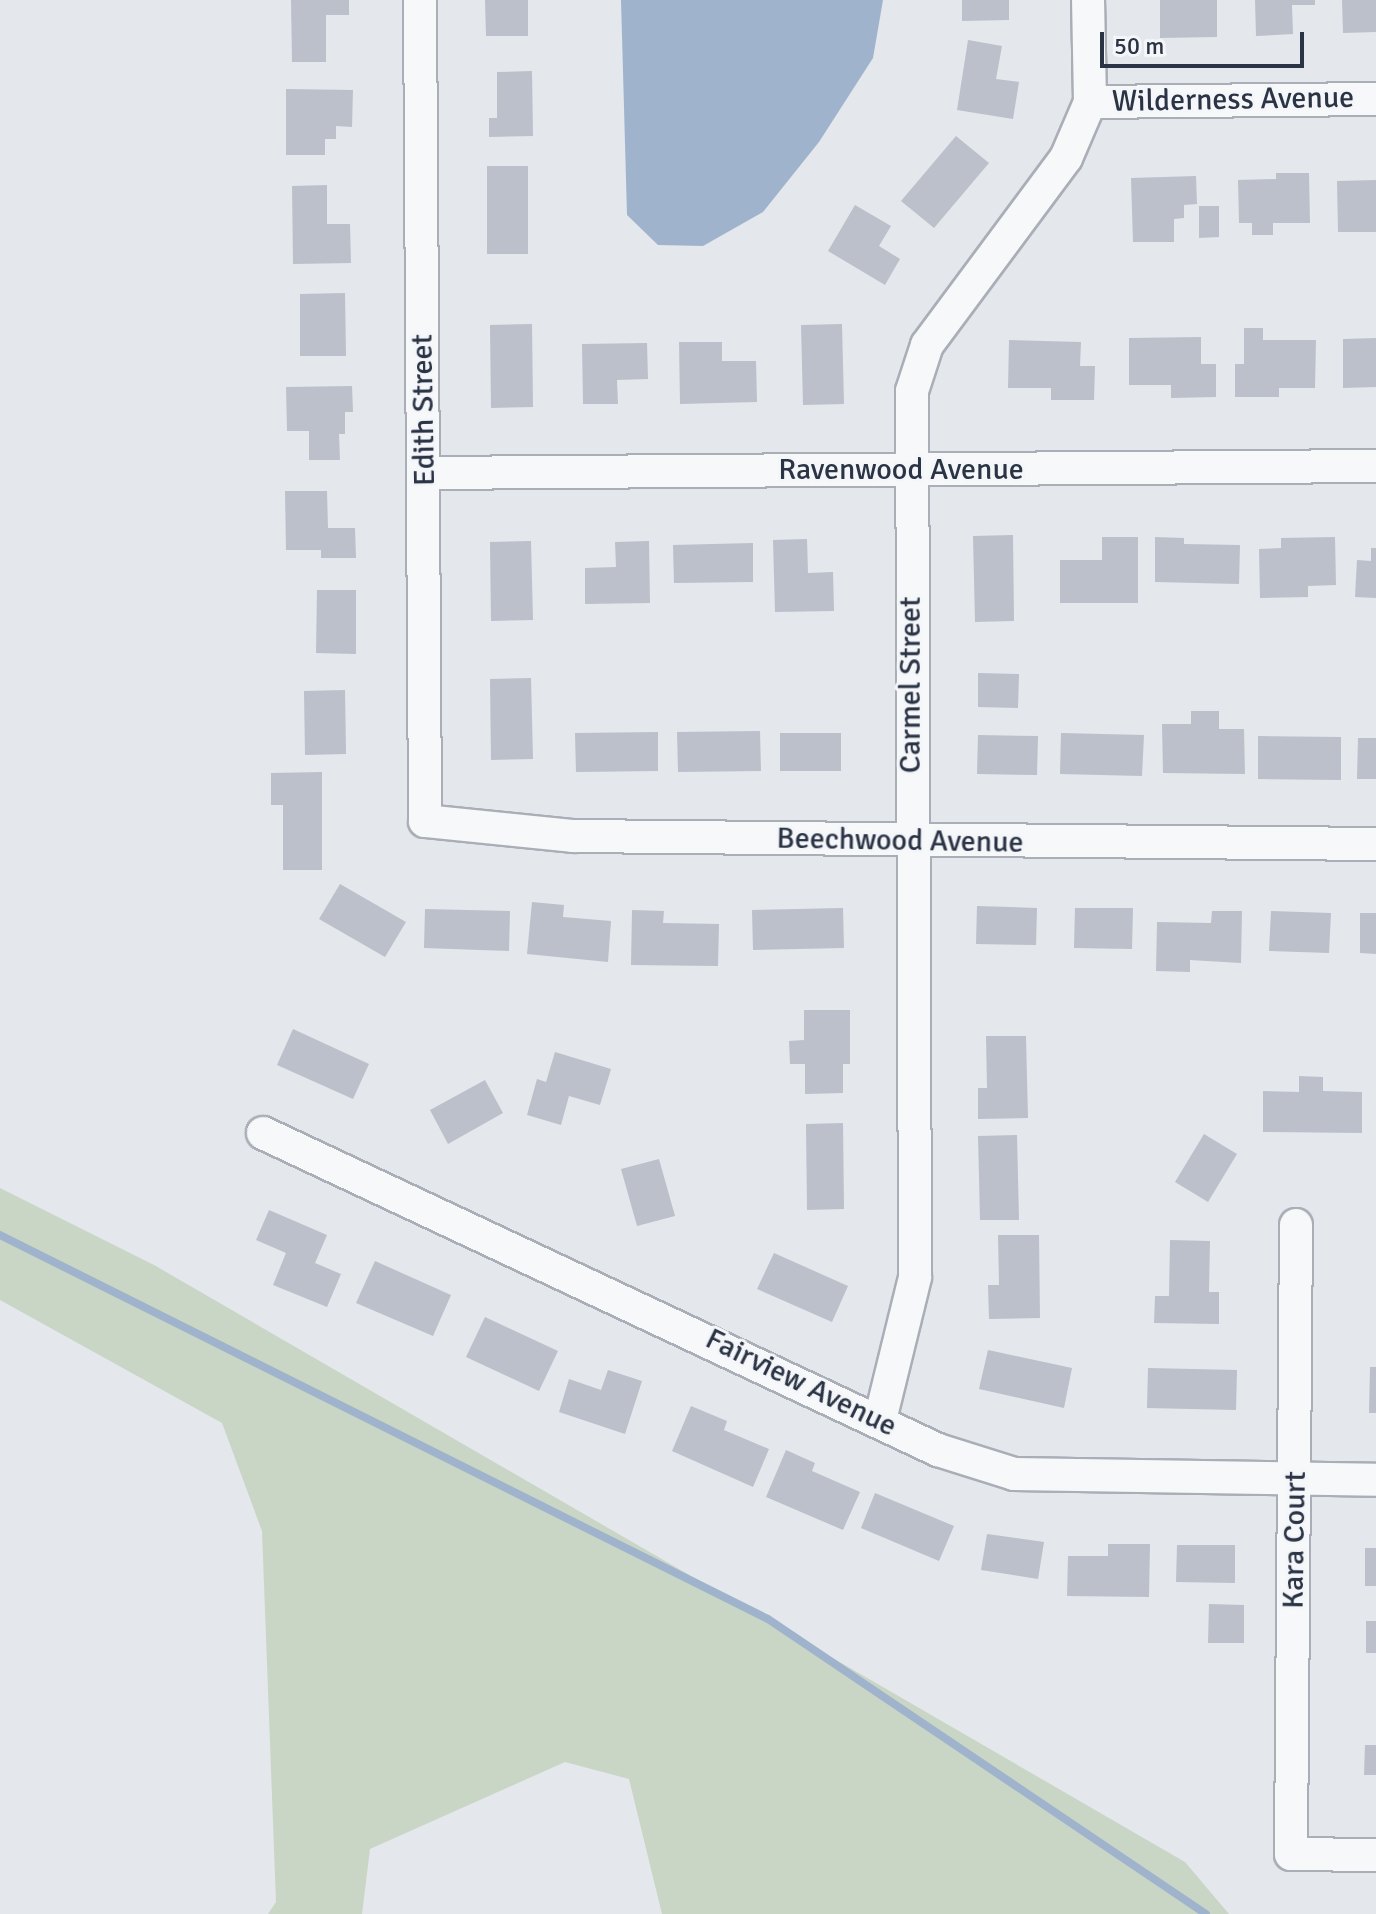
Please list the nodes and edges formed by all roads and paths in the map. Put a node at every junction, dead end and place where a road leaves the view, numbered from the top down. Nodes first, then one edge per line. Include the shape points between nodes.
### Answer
1 (420, 0) edge
2 (1088, 0) edge
3 (1376, 99) edge
4 (1090, 102) junction
5 (1376, 466) edge
6 (909, 471) junction
7 (425, 473) junction
8 (425, 821) joint
9 (912, 842) junction
10 (1376, 844) edge
11 (263, 1133) dead end
12 (1296, 1225) dead end
13 (880, 1420) junction
14 (1296, 1478) junction
15 (1376, 1480) edge
16 (1376, 1855) edge

1 - 7 street, Edith Street
2 - 4 street, Carmel Street
3 - 4 street, Wilderness Avenue
4 - 6 street, Carmel Street via 1066,158 927,345 912,391
5 - 6 street, Ravenwood Avenue
6 - 7 street, Ravenwood Avenue
6 - 9 street, Carmel Street
7 - 8 street, Edith Street
8 - 9 street, Beechwood Avenue via 573,836
9 - 10 street, Beechwood Avenue
9 - 13 street, Carmel Street via 915,1277
11 - 13 street, Fairview Avenue
12 - 14 street, Kara Court
13 - 14 street, Fairview Avenue via 938,1450 1014,1474
14 - 15 street, Fairview Avenue
14 - 16 street, Kara Court via 1291,1854

